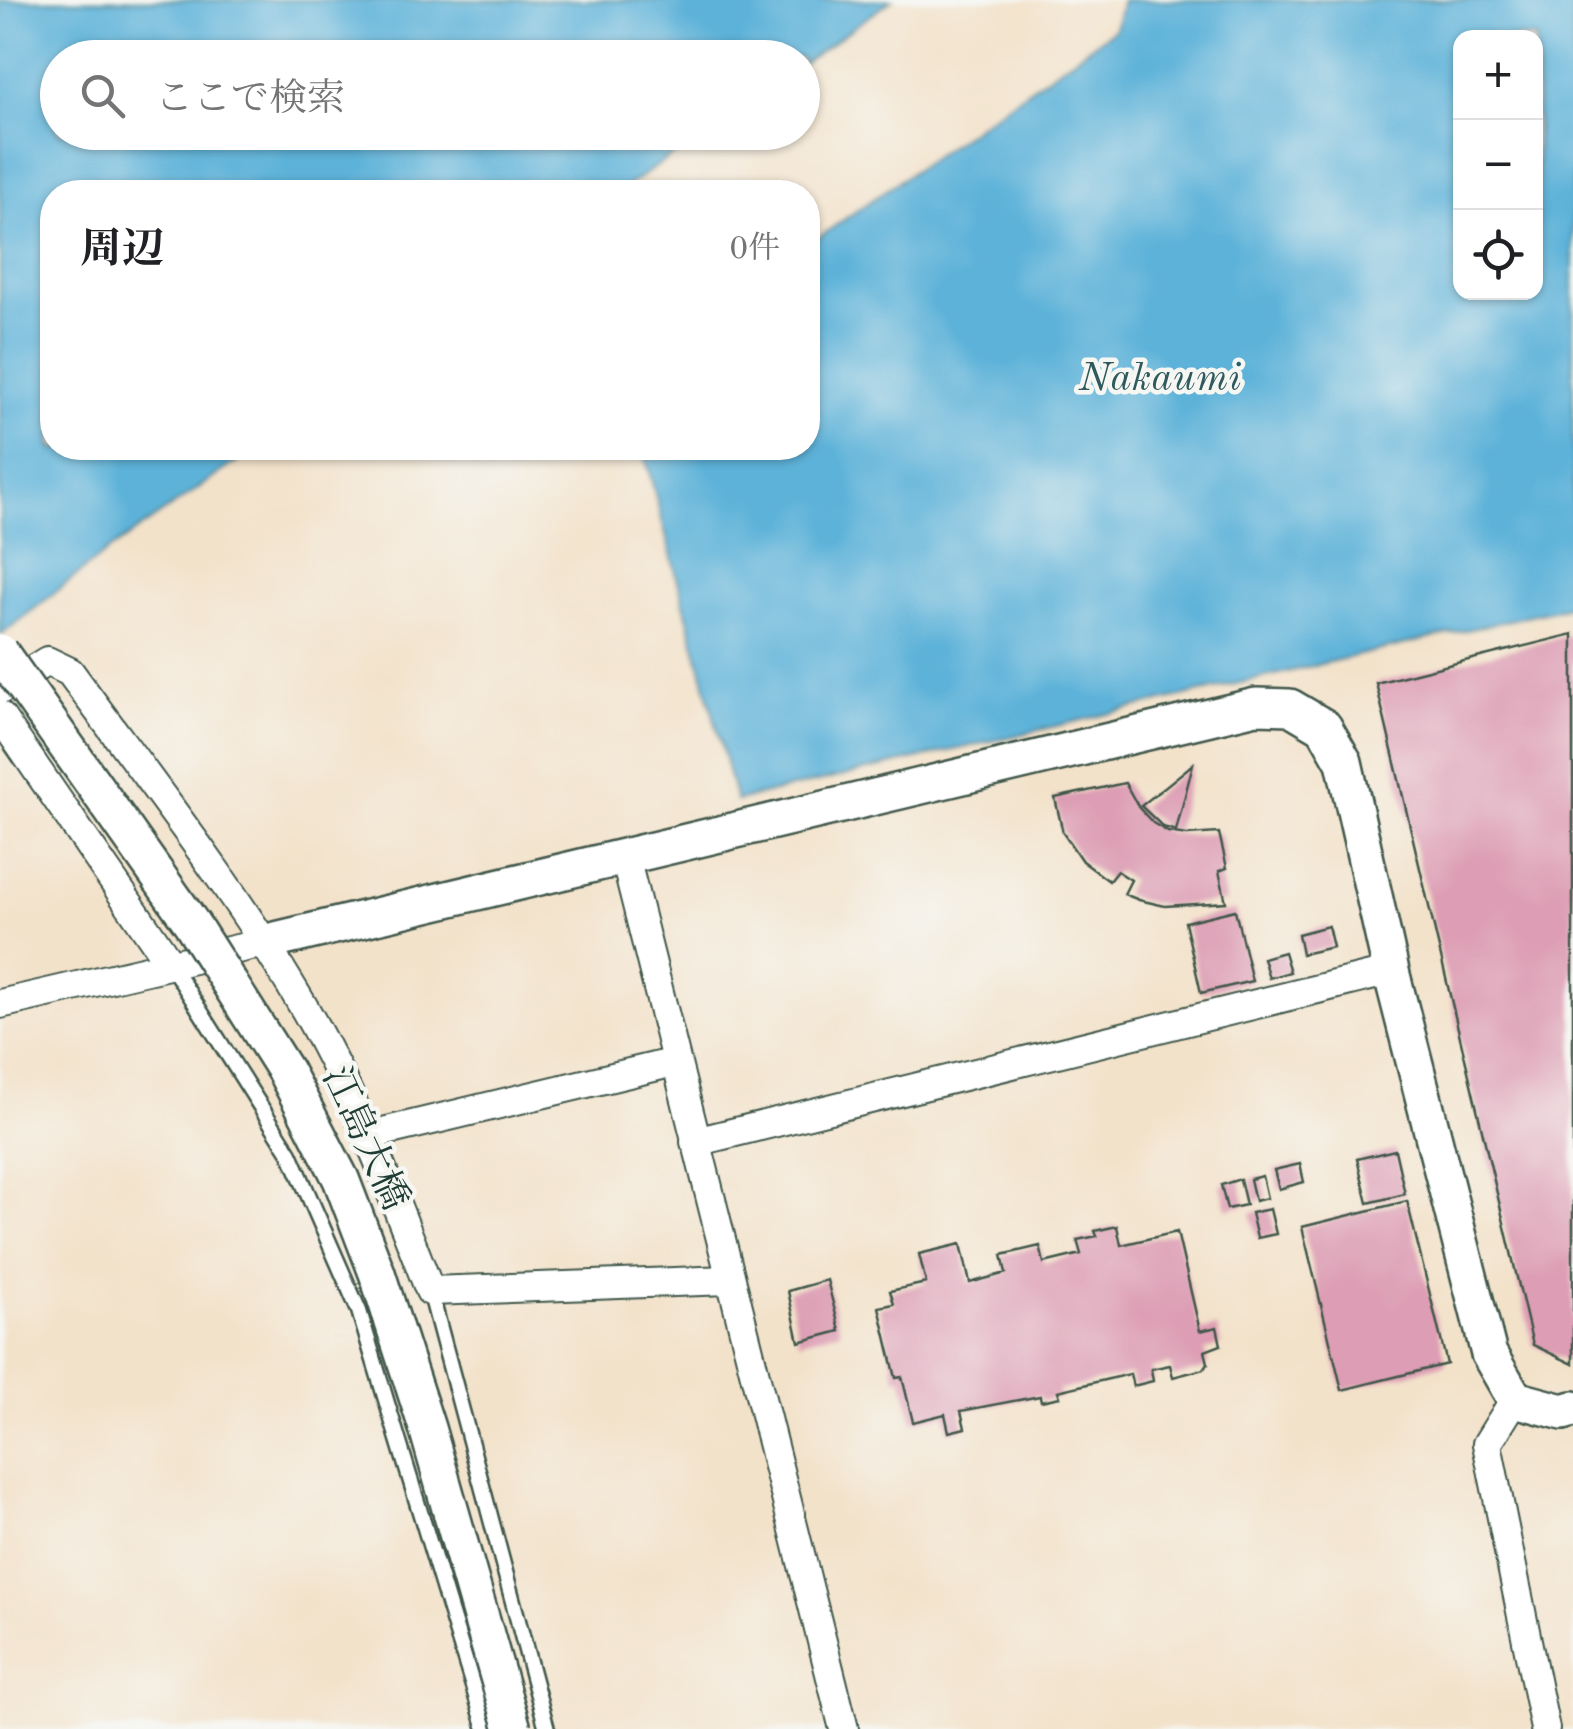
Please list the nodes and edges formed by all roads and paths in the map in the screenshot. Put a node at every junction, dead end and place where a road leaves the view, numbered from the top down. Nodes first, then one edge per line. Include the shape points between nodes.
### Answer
1 (0, 652) edge
2 (0, 690) edge
3 (0, 716) edge
4 (625, 856) junction
5 (263, 943) junction
6 (171, 965) junction
7 (1391, 971) junction
8 (0, 1004) edge
9 (675, 1062) junction
10 (370, 1135) junction
11 (695, 1142) junction
12 (729, 1280) junction
13 (430, 1290) junction
14 (1516, 1399) junction
15 (1573, 1410) edge
16 (486, 1729) edge
17 (513, 1729) edge
18 (547, 1729) edge
19 (844, 1729) edge
20 (1545, 1729) edge

1 - 17 street, 江島大橋, bridge via 192,924 285,1071 341,1179 427,1428
2 - 5 street via 47,661 70,672
3 - 6 street
4 - 5 street
4 - 7 street via 1256,706 1290,708 1324,728 1344,762
4 - 9 street
5 - 6 street
5 - 10 street
6 - 8 street
6 - 16 lane via 290,1153 359,1312
7 - 11 street
7 - 14 street via 1488,1354
9 - 10 street
9 - 11 street
10 - 13 street
11 - 12 street
12 - 13 street
12 - 19 street
13 - 18 lane
14 - 15 street
14 - 20 street via 1487,1444

